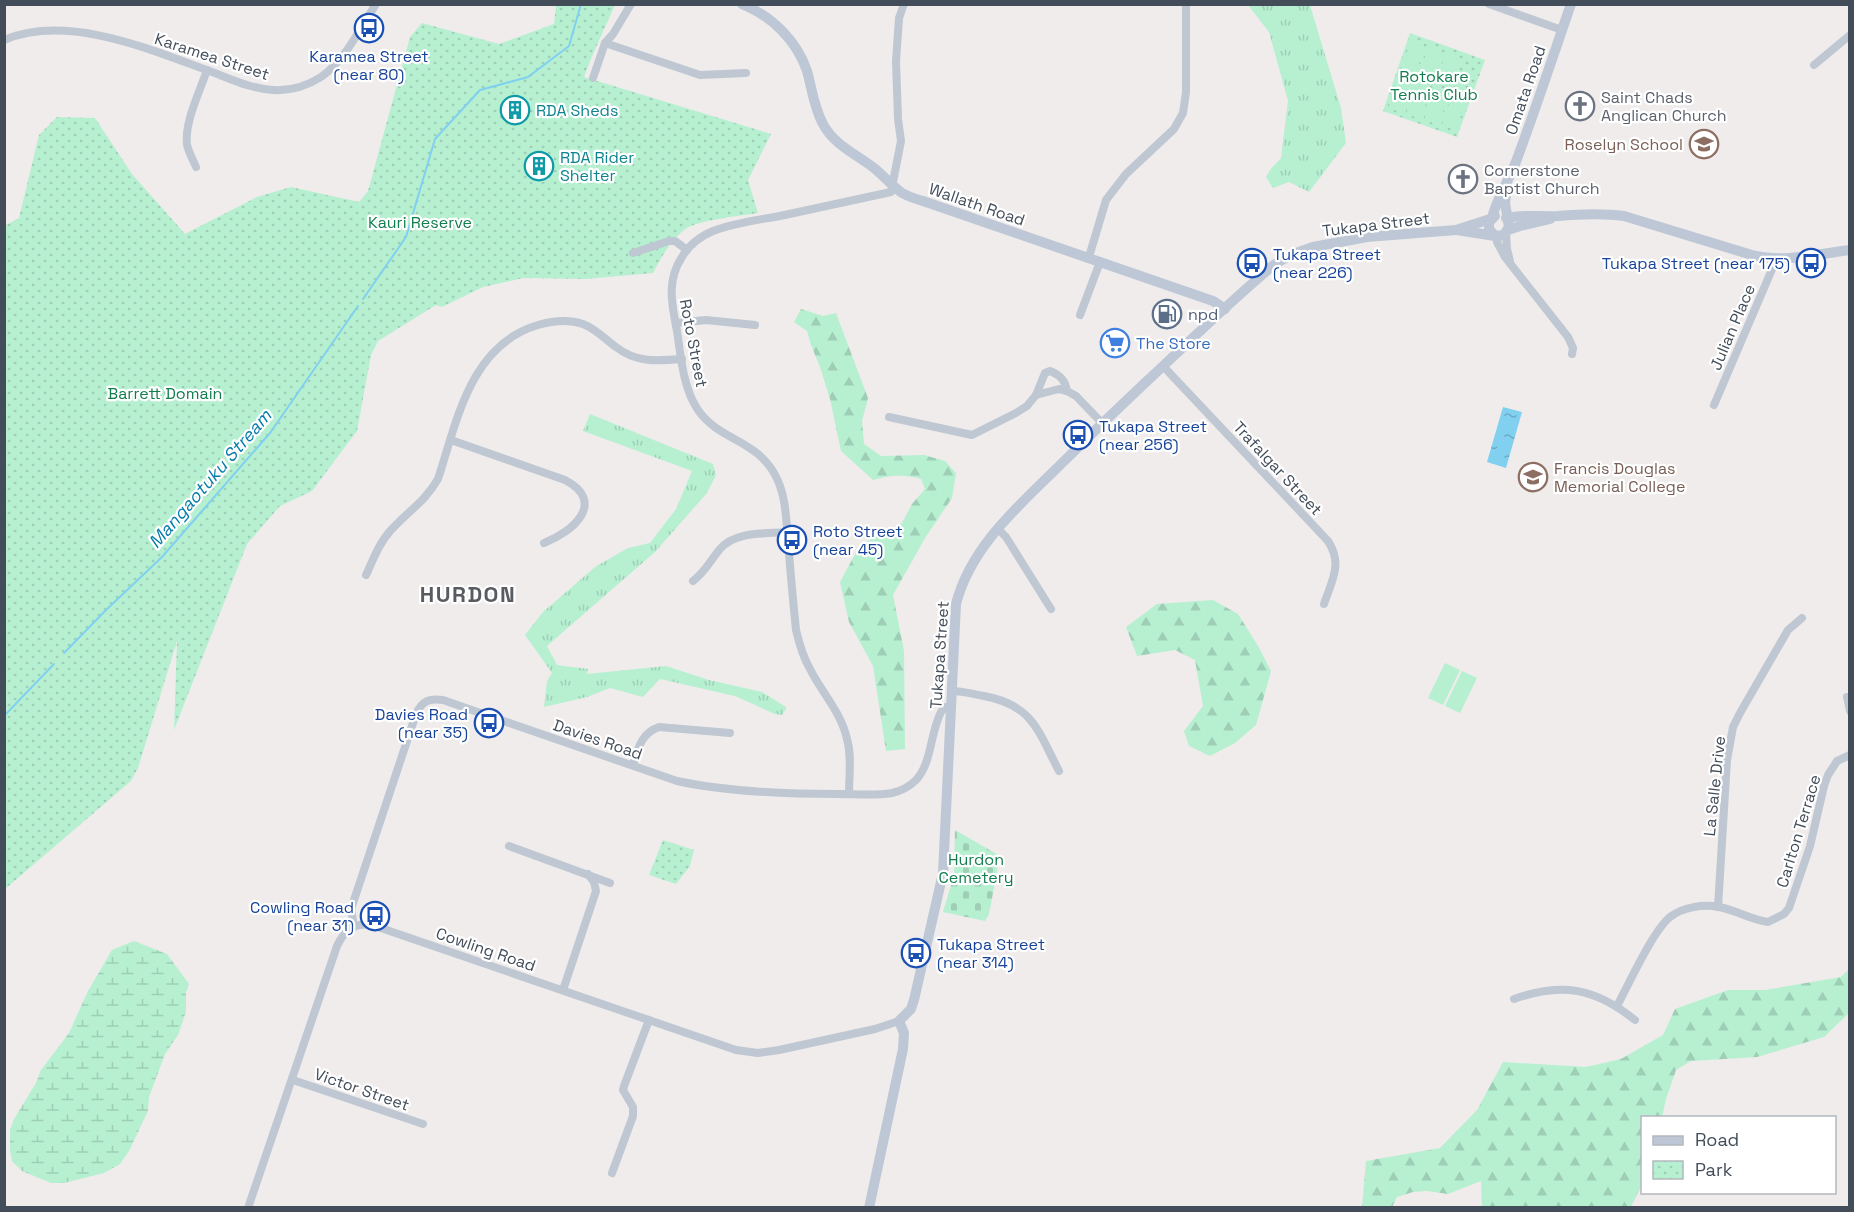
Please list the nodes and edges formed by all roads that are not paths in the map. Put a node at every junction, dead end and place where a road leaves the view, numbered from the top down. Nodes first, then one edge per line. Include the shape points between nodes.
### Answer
1 (376, 4) edge
2 (631, 4) edge
3 (742, 4) edge
4 (903, 4) edge
5 (1186, 4) edge
6 (1489, 4) edge
7 (1570, 4) edge
8 (1562, 30) junction
9 (1850, 35) edge
10 (4, 40) edge
11 (605, 43) junction
12 (1814, 65) dead end
13 (207, 70) junction
14 (746, 73) dead end
15 (593, 78) dead end
16 (196, 167) dead end
17 (892, 184) junction
18 (1507, 184) junction
19 (1555, 216) junction
20 (1506, 218) junction
21 (1491, 219) junction
22 (1456, 230) junction
23 (1502, 234) junction
24 (687, 250) junction
25 (1850, 250) edge
26 (633, 253) dead end
27 (1094, 259) junction
28 (1773, 259) junction
29 (1225, 309) junction
30 (1080, 315) dead end
31 (675, 323) junction
32 (755, 325) dead end
33 (1572, 354) dead end
34 (682, 359) junction
35 (1163, 366) junction
36 (1067, 391) junction
37 (1036, 395) junction
38 (1714, 405) dead end
39 (889, 417) dead end
40 (1102, 423) junction
41 (451, 440) junction
42 (998, 529) junction
43 (787, 532) junction
44 (544, 543) dead end
45 (366, 575) dead end
46 (693, 581) dead end
47 (1324, 604) dead end
48 (1051, 609) dead end
49 (1802, 618) dead end
50 (951, 691) junction
51 (1847, 697) dead end
52 (950, 707) junction
53 (1850, 711) edge
54 (730, 734) dead end
55 (1850, 755) edge
56 (633, 765) junction
57 (1059, 771) dead end
58 (849, 794) junction
59 (509, 846) dead end
60 (588, 874) junction
61 (610, 883) dead end
62 (1718, 907) junction
63 (354, 926) junction
64 (563, 990) junction
65 (1514, 999) dead end
66 (1617, 1006) junction
67 (649, 1020) junction
68 (1635, 1020) dead end
69 (899, 1021) junction
70 (293, 1080) junction
71 (423, 1124) dead end
72 (612, 1173) dead end
73 (248, 1208) edge
74 (869, 1208) edge

1 - 13 street, Karamea Street via 333,66 310,82 271,90
2 - 11 street
3 - 17 street, Wallath Road via 768,18 797,50 819,116 830,135
4 - 17 street via 896,61 901,141
5 - 27 street via 1183,113 1174,129 1126,174 1106,200
6 - 8 street
7 - 8 street, Omata Road
8 - 18 street, Omata Road
9 - 12 street
10 - 13 street, Karamea Street via 33,31 81,33 118,40
11 - 14 street via 700,75
11 - 15 street
13 - 16 street via 188,129 189,152
17 - 24 street, Roto Street via 891,192 715,230
17 - 27 street, Wallath Road via 909,196
18 - 20 street, Omata Road
18 - 21 street, Omata Road
19 - 20 street, Tukapa Street
19 - 23 street, Tukapa Street
19 - 28 street, Tukapa Street via 1624,216
20 - 21 street via 1501,215
20 - 23 street via 1509,224
21 - 22 street, Tukapa Street
21 - 23 street via 1489,229
22 - 23 street, Tukapa Street
22 - 29 street, Tukapa Street via 1367,237 1314,246 1275,264
23 - 33 street via 1510,263 1568,337
24 - 26 street via 669,241
24 - 31 street, Roto Street via 672,281
25 - 28 street, Tukapa Street
27 - 29 street, Wallath Road via 1213,301
27 - 30 street
28 - 38 street, Julian Place
29 - 35 street, Tukapa Street
31 - 32 street via 705,320
31 - 34 street, Roto Street
34 - 41 street via 639,359 592,328 571,322 548,322 530,328 509,338 481,366
34 - 43 street, Roto Street via 690,396 698,410 716,428 758,453 772,470 783,491
35 - 40 street, Tukapa Street
35 - 47 street, Trafalgar Street via 1328,541 1337,561
36 - 37 street via 1051,390
36 - 37 street via 1060,376 1050,371 1045,373
36 - 40 street
37 - 39 street via 1016,413 972,435
40 - 42 street, Tukapa Street
41 - 44 street via 565,480 579,489 584,503 581,517 570,530
41 - 45 street via 431,492 389,532
42 - 48 street
42 - 50 street, Tukapa Street via 974,561 959,593
43 - 46 street via 729,541
43 - 58 street, Roto Street via 796,630 810,669 845,731
49 - 62 street, La Salle Drive via 1788,630 1733,728 1727,760
50 - 52 street, Tukapa Street
50 - 57 street via 1009,702 1023,711
51 - 53 street
52 - 58 street, Davies Road via 941,712 921,773 908,787 891,793
52 - 69 street, Tukapa Street via 943,873 914,1000
54 - 56 street via 650,730
55 - 62 street, Carlton Terrace via 1837,761 1828,775 1810,846 1785,914 1768,922
56 - 58 street, Davies Road via 698,785
56 - 63 street, Davies Road via 443,700 426,701 416,714 351,909
59 - 60 street
60 - 61 street
60 - 64 street via 596,891
62 - 66 street, Carlton Terrace via 1689,908 1669,917 1653,938
63 - 64 street, Cowling Road via 375,926
63 - 70 street via 338,946
64 - 67 street, Cowling Road
65 - 66 street via 1566,990 1592,995
66 - 68 street
67 - 69 street, Cowling Road via 736,1050 758,1053
67 - 72 street via 623,1090 633,1107 633,1116
69 - 74 street via 904,1033 903,1049
70 - 71 street, Victor Street
70 - 73 street

